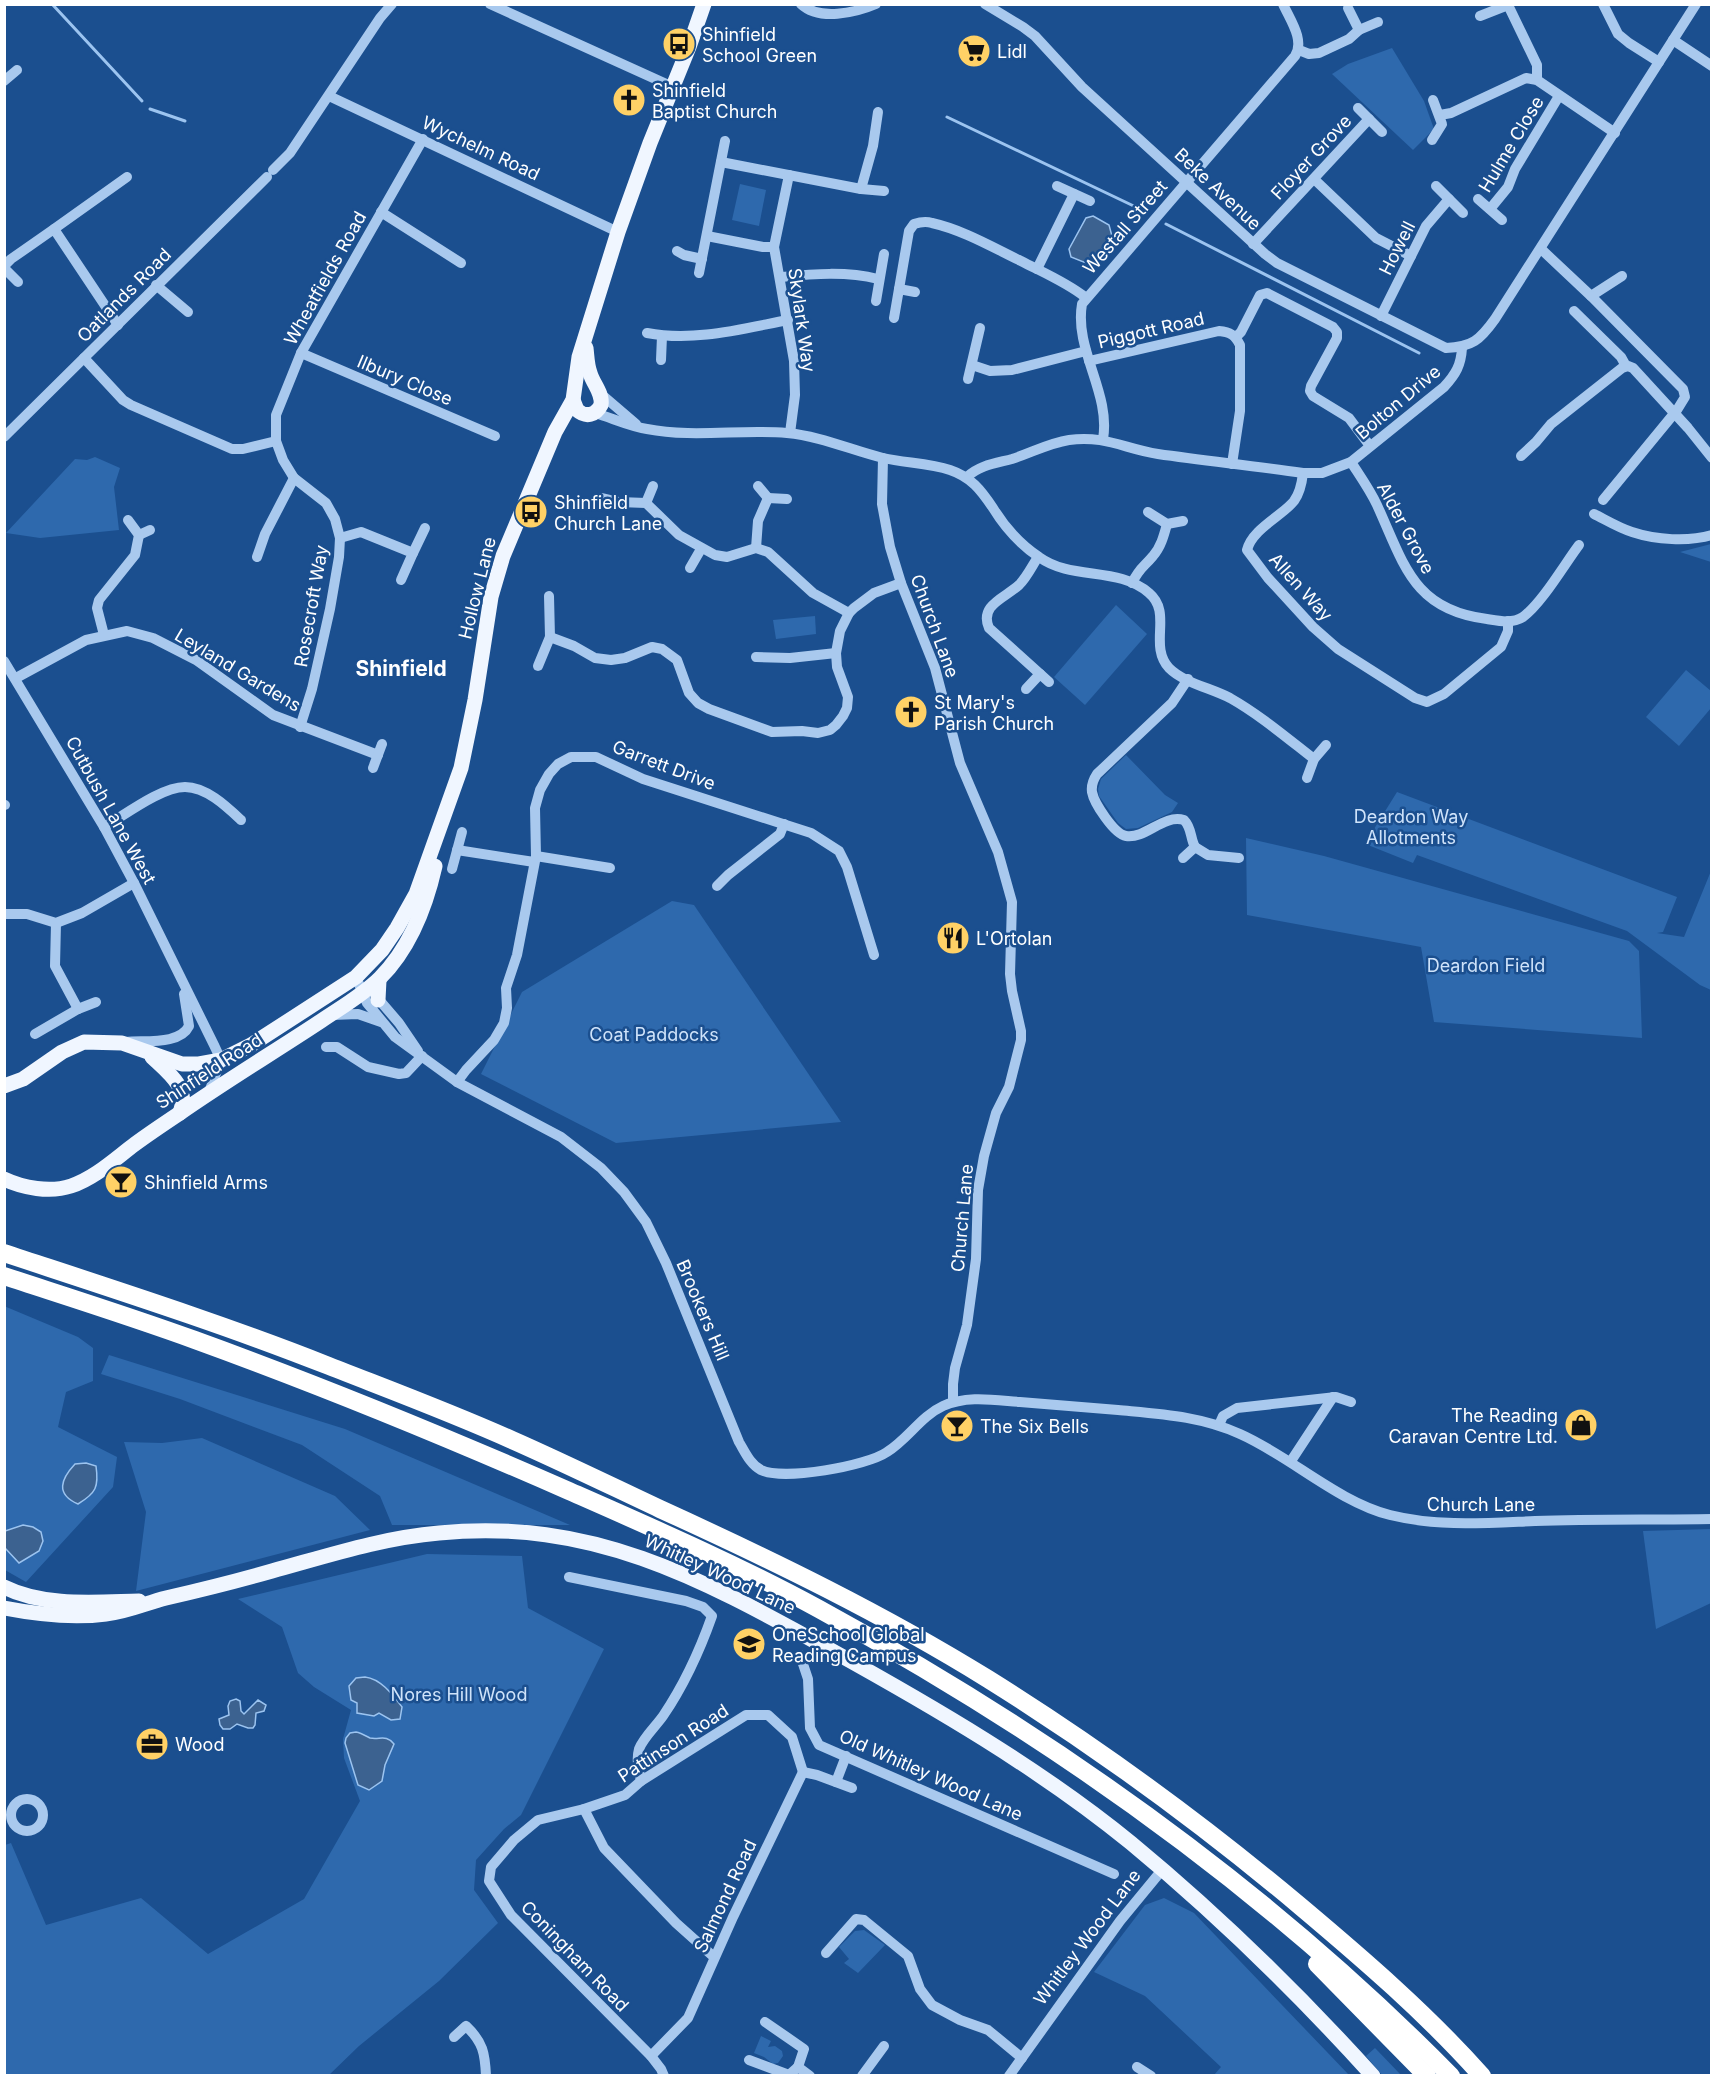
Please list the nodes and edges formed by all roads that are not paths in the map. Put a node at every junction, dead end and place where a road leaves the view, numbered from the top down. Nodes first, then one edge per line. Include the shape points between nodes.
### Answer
1 (392, 4) edge
2 (490, 4) edge
3 (704, 4) edge
4 (801, 4) edge
5 (876, 4) edge
6 (985, 4) edge
7 (1283, 4) edge
8 (1603, 4) edge
9 (1696, 4) edge
10 (1508, 5) edge
11 (1348, 8) dead end
12 (1480, 16) dead end
13 (1378, 22) dead end
14 (1359, 30) junction
15 (1673, 40) junction
16 (1299, 50) junction
17 (1659, 62) junction
18 (1712, 66) edge
19 (17, 70) dead end
20 (1537, 80) junction
21 (4, 81) edge
22 (673, 87) junction
23 (328, 96) junction
24 (1559, 96) junction
25 (1433, 100) dead end
26 (1358, 108) dead end
27 (878, 112) dead end
28 (1440, 116) junction
29 (1369, 119) junction
30 (1383, 132) dead end
31 (1615, 133) junction
32 (423, 139) junction
33 (1432, 140) dead end
34 (726, 141) dead end
35 (721, 162) junction
36 (789, 175) junction
37 (127, 177) dead end
38 (1314, 178) junction
39 (1187, 182) junction
40 (1057, 186) dead end
41 (1436, 186) dead end
42 (861, 189) junction
43 (884, 191) dead end
44 (1074, 194) junction
45 (1449, 198) junction
46 (1478, 199) dead end
47 (1090, 201) dead end
48 (1490, 209) junction
49 (381, 212) junction
50 (1463, 213) dead end
51 (1502, 220) dead end
52 (54, 229) junction
53 (618, 232) junction
54 (707, 236) junction
55 (1254, 244) junction
56 (774, 247) junction
57 (1541, 249) junction
58 (677, 251) dead end
59 (884, 254) dead end
60 (1411, 256) junction
61 (702, 259) junction
62 (461, 263) dead end
63 (4, 267) edge
64 (1037, 269) junction
65 (699, 273) dead end
66 (1622, 276) dead end
67 (781, 277) junction
68 (878, 279) junction
69 (18, 282) dead end
70 (156, 285) junction
71 (899, 289) junction
72 (915, 292) dead end
73 (1591, 296) junction
74 (1085, 297) junction
75 (876, 301) dead end
76 (1574, 311) dead end
77 (188, 312) dead end
78 (1381, 316) junction
79 (894, 318) dead end
80 (788, 320) junction
81 (118, 325) junction
82 (980, 328) dead end
83 (647, 333) dead end
84 (662, 336) junction
85 (1236, 337) junction
86 (585, 342) junction
87 (1462, 348) junction
88 (301, 353) junction
89 (1088, 356) junction
90 (84, 358) junction
91 (661, 360) dead end
92 (972, 365) junction
93 (1626, 366) junction
94 (968, 379) dead end
95 (599, 392) junction
96 (574, 397) junction
97 (1675, 412) junction
98 (591, 414) junction
99 (638, 426) junction
100 (790, 433) junction
101 (495, 436) dead end
102 (4, 437) edge
103 (1103, 439) junction
104 (276, 441) junction
105 (551, 442) junction
106 (1371, 446) junction
107 (1521, 456) dead end
108 (883, 458) junction
109 (1712, 458) edge
110 (1351, 462) junction
111 (1232, 464) junction
112 (1304, 473) junction
113 (967, 477) junction
114 (294, 478) junction
115 (654, 486) dead end
116 (758, 486) dead end
117 (602, 498) dead end
118 (768, 498) junction
119 (787, 499) dead end
120 (1603, 500) dead end
121 (646, 503) junction
122 (1148, 512) dead end
123 (1594, 514) dead end
124 (128, 520) dead end
125 (1183, 521) dead end
126 (1167, 524) junction
127 (425, 528) dead end
128 (150, 530) dead end
129 (139, 535) junction
130 (1712, 535) edge
131 (340, 538) junction
132 (1579, 545) dead end
133 (756, 548) junction
134 (702, 549) junction
135 (413, 553) junction
136 (257, 556) dead end
137 (1038, 557) junction
138 (690, 568) dead end
139 (401, 580) dead end
140 (901, 583) junction
141 (1132, 583) junction
142 (549, 596) dead end
143 (849, 613) junction
144 (1508, 621) junction
145 (104, 635) junction
146 (550, 638) junction
147 (836, 653) junction
148 (756, 657) dead end
149 (4, 661) edge
150 (538, 666) dead end
151 (1040, 674) junction
152 (16, 678) junction
153 (1188, 679) junction
154 (1049, 682) dead end
155 (1026, 689) dead end
156 (300, 727) junction
157 (382, 744) dead end
158 (1326, 746) dead end
159 (378, 755) junction
160 (1314, 759) junction
161 (373, 768) dead end
162 (1308, 778) dead end
163 (443, 818) junction
164 (241, 820) dead end
165 (784, 824) junction
166 (104, 827) junction
167 (462, 832) dead end
168 (1196, 847) junction
169 (457, 850) junction
170 (1183, 858) dead end
171 (1239, 858) dead end
172 (535, 859) junction
173 (610, 868) dead end
174 (452, 869) dead end
175 (134, 883) junction
176 (717, 886) dead end
177 (4, 914) edge
178 (56, 923) junction
179 (874, 955) dead end
180 (356, 977) junction
181 (181, 980) junction
182 (370, 986) junction
183 (378, 1000) joint
184 (96, 1002) dead end
185 (78, 1009) junction
186 (329, 1015) junction
187 (381, 1022) junction
188 (35, 1034) dead end
189 (122, 1043) junction
190 (326, 1047) dead end
191 (148, 1053) junction
192 (422, 1056) junction
193 (221, 1060) junction
194 (457, 1082) junction
195 (4, 1086) edge
196 (207, 1095) junction
197 (180, 1113) junction
198 (4, 1179) edge
199 (4, 1253) edge
200 (4, 1276) edge
201 (1334, 1397) junction
202 (953, 1402) junction
203 (1351, 1402) dead end
204 (1219, 1425) junction
205 (1291, 1461) junction
206 (1712, 1519) edge
207 (569, 1577) dead end
208 (4, 1587) edge
209 (160, 1600) junction
210 (4, 1608) edge
211 (800, 1655) dead end
212 (846, 1756) junction
213 (803, 1772) junction
214 (641, 1781) junction
215 (836, 1782) junction
216 (852, 1788) dead end
217 (584, 1809) junction
218 (531, 1826) joint
219 (1162, 1870) junction
220 (1114, 1874) dead end
221 (1249, 1893) junction
222 (826, 1953) dead end
223 (714, 1957) junction
224 (765, 2022) dead end
225 (1431, 2024) junction
226 (454, 2037) dead end
227 (884, 2046) dead end
228 (651, 2056) junction
229 (1022, 2058) junction
230 (749, 2060) dead end
231 (798, 2067) junction
232 (1137, 2067) dead end
233 (486, 2076) edge
234 (664, 2076) edge
235 (810, 2076) edge
236 (862, 2076) edge
237 (1009, 2076) edge
238 (1151, 2076) edge
239 (1373, 2076) edge
240 (1427, 2076) edge
241 (1451, 2076) edge
242 (1482, 2076) edge
243 (1495, 2076) edge

1 - 23 street, Oatlands Road
2 - 22 street
3 - 22 main road, Hollow Lane
4 - 5 street via 816,13 827,14
6 - 39 street, Beke Avenue via 1035,36 1082,87
7 - 16 street via 1298,37
8 - 17 street via 1618,34
9 - 15 street
10 - 12 street
10 - 20 street via 1537,65
11 - 14 street
13 - 14 street
14 - 16 street via 1319,53
15 - 17 street
15 - 18 street
16 - 39 street, Westall Street
17 - 31 street
19 - 21 street
20 - 24 street
20 - 28 street via 1526,78
22 - 53 main road, Hollow Lane
23 - 32 street, Wychelm Road
23 - 70 street, Oatlands Road via 290,153
24 - 31 street
24 - 48 street, Hulme Close via 1508,187
25 - 28 street
26 - 29 street, Floyer Grove
27 - 42 street
28 - 33 street via 1442,124
29 - 30 street, Floyer Grove
29 - 38 street, Floyer Grove
31 - 57 street
32 - 49 street, Wheatfields Road
32 - 53 street, Wychelm Road
34 - 35 street
35 - 36 street
35 - 54 street
36 - 42 street
36 - 56 street, Skylark Way
37 - 52 street via 117,189
38 - 55 street, Floyer Grove
38 - 60 street via 1376,238
39 - 55 street, Beke Avenue
39 - 74 street, Westall Street
40 - 44 street
41 - 45 street
42 - 43 street
44 - 47 street
44 - 64 street
45 - 50 street
45 - 60 street, Howell via 1426,226
46 - 48 street, Hulme Close
48 - 51 street, Hulme Close
49 - 62 street
49 - 88 street, Wheatfields Road
52 - 63 street
52 - 81 street
53 - 86 main road, Hollow Lane
54 - 56 street, Skylark Way
54 - 61 street
55 - 78 street, Beke Avenue via 1276,263
56 - 67 street, Skylark Way
57 - 73 street
57 - 87 street via 1485,333
58 - 61 street
59 - 68 street
60 - 78 street, Howell
61 - 65 street
63 - 69 street
64 - 71 street via 952,228 921,222 909,231
64 - 74 street
66 - 73 street
67 - 68 street via 822,273
67 - 80 street, Skylark Way
68 - 75 street
70 - 77 street
70 - 81 street, Oatlands Road
71 - 72 street
71 - 79 street
73 - 97 street via 1683,389 1685,397
74 - 89 street, Westall Street via 1080,314
76 - 93 street
78 - 87 street, Beke Avenue via 1446,348
80 - 84 street via 697,337
80 - 100 street, Skylark Way via 795,385
81 - 90 street, Oatlands Road
82 - 92 street
83 - 84 street
84 - 91 street
85 - 89 street, Piggott Road via 1219,331
85 - 106 street via 1260,296 1267,293 1333,327 1337,338 1310,392 1349,418
85 - 111 street via 1240,345 1240,411
86 - 95 main road, Hollow Lane via 588,366
86 - 96 main road, Hollow Lane
87 - 106 street, Bolton Drive via 1456,373 1444,387
88 - 101 street, Ilbury Close
88 - 104 street, Wheatfields Road via 276,415
89 - 92 street, Piggott Road via 1012,370 990,371
89 - 103 street, Westall Street via 1099,393
90 - 102 street, Oatlands Road
90 - 104 street via 131,405 232,449
92 - 94 street
93 - 97 street via 1633,368
93 - 107 street via 1551,424
95 - 96 main road via 585,387
95 - 98 main road via 602,405
95 - 99 street
96 - 98 main road via 577,410
96 - 105 main road, Hollow Lane
97 - 109 street
97 - 120 street
98 - 99 street
98 - 105 main road, Hollow Lane
99 - 100 street via 676,432
100 - 108 street
103 - 111 street, Bolton Drive via 1156,453
103 - 113 street, Bolton Drive via 1069,440 1047,446 977,468
104 - 114 street, Rosecroft Way
105 - 163 main road, Hollow Lane via 502,556 491,597 466,745
106 - 110 street, Bolton Drive
108 - 113 street via 941,467
108 - 140 street, Church Lane via 882,504
110 - 112 street, Bolton Drive via 1322,473
110 - 144 street, Alder Grove via 1375,502 1403,565 1419,588 1452,611
111 - 112 street, Bolton Drive
112 - 144 street, Allen Way via 1295,501 1267,524 1247,550 1292,606 1338,649 1427,702 1444,694 1501,647 1506,640
113 - 137 street
114 - 131 street, Rosecroft Way via 326,503
114 - 136 street
115 - 121 street
116 - 118 street
117 - 121 street
118 - 119 street
118 - 133 street via 758,521
121 - 134 street via 678,535
122 - 126 street
123 - 130 street via 1647,536 1690,539
124 - 129 street
125 - 126 street
126 - 141 street via 1154,556 1139,568
127 - 135 street
128 - 129 street
129 - 145 street via 135,555 96,608
131 - 135 street via 361,532
131 - 156 street, Rosecroft Way via 330,609
132 - 144 street via 1529,611
133 - 134 street via 727,556
133 - 143 street via 768,552 813,592
134 - 138 street
135 - 139 street
137 - 141 street via 1068,571
137 - 151 street via 1019,585 993,603 987,621 989,628
140 - 143 street via 874,593
140 - 202 street, Church Lane via 935,668 960,763 1009,887 1010,974 1021,1031 1009,1087 996,1113 984,1156 978,1190 976,1259 967,1325 955,1368
141 - 153 street via 1156,601 1161,611 1160,651 1169,668
142 - 146 street
143 - 147 street
145 - 152 street, Leyland Gardens via 72,647
145 - 156 street, Leyland Gardens via 127,631 153,638 196,660 273,715
146 - 147 street via 595,658 611,660 652,647 662,649 677,660 689,693 698,703 772,732 818,733 830,730 843,716 848,697
146 - 150 street
147 - 148 street
149 - 152 street, Cutbush Lane West
151 - 154 street
151 - 155 street
152 - 166 street, Cutbush Lane West
153 - 160 street via 1253,712
153 - 168 street via 1172,703 1091,784 1095,800 1119,833 1133,836 1179,818 1191,829
156 - 159 street, Leyland Gardens
157 - 159 street
158 - 160 street
159 - 161 street
160 - 162 street
163 - 180 main road, Hollow Lane via 405,915 382,950
163 - 182 main road, Hollow Lane via 426,899 396,960
164 - 166 street via 224,804 186,787 163,793
165 - 172 street, Garrett Drive via 643,779 596,757 571,757 558,764 540,790 534,820
165 - 176 street via 780,834
165 - 179 street, Garrett Drive via 811,832 839,851
166 - 175 street, Cutbush Lane West
167 - 169 street
168 - 170 street
168 - 171 street via 1208,855
169 - 172 street
169 - 174 street
172 - 173 street
172 - 194 street, Garrett Drive via 517,955 506,988 504,1023
175 - 178 street via 82,914
175 - 181 street, Cutbush Lane West
177 - 178 street via 27,914
178 - 185 street via 55,966
180 - 182 street, Brookers Hill
180 - 193 main road, Shinfield Road
181 - 189 street, Cutbush Lane West via 189,1019 186,1032 168,1040
181 - 193 street, Cutbush Lane West
182 - 183 main road
182 - 186 main road, Shinfield Road
182 - 187 street, Brookers Hill via 367,1003
183 - 192 street, Brookers Hill
184 - 185 street
185 - 188 street
186 - 187 street, Brookers Hill via 358,1014
186 - 196 main road, Shinfield Road
187 - 192 street, Brookers Hill
189 - 191 main road, Shinfield Road
189 - 195 main road, Shinfield Road via 84,1042 23,1079
190 - 192 street via 337,1047 368,1067 399,1074 406,1073
191 - 193 main road, Shinfield Road via 182,1064
191 - 197 main road via 170,1074 184,1095
192 - 194 street, Brookers Hill
193 - 196 street
194 - 202 street, Brookers Hill via 575,1147 602,1168 636,1208 666,1263 739,1442 755,1466 769,1473 795,1473 871,1460 896,1446 935,1410
196 - 197 main road, Shinfield Road
197 - 198 main road, Shinfield Road via 104,1168 69,1187 36,1188
199 - 225 highway via 326,1364 510,1439 777,1562 883,1618 985,1677 1163,1797 1255,1868
200 - 221 highway via 315,1384 639,1521 817,1608 964,1692 1085,1770
201 - 203 street
201 - 204 street via 1237,1408 1223,1416
201 - 205 street
202 - 204 street, Church Lane via 989,1399 1141,1412
204 - 205 street, Church Lane
205 - 206 street, Church Lane via 1373,1510 1419,1521
207 - 214 street via 686,1601 704,1607 712,1616 696,1657 664,1715 639,1749
208 - 209 main road, Whitley Wood Lane via 51,1600
209 - 210 main road, Whitley Wood Lane via 99,1615
209 - 219 main road, Whitley Wood Lane via 347,1549 417,1535 481,1530 549,1534 598,1544 655,1562 732,1597 892,1685 1050,1784
211 - 212 street, Old Whitley Wood Lane via 808,1679 810,1728 819,1744
212 - 215 street
212 - 220 street, Old Whitley Wood Lane
213 - 214 street, Pattinson Road via 792,1737 768,1715 746,1715
213 - 215 street
213 - 223 street, Salmond Road
214 - 217 street, Pattinson Road via 625,1795
215 - 216 street
217 - 218 street, Pattinson Road via 538,1820
217 - 223 street via 604,1848
218 - 228 street, Coningham Road via 491,1867 489,1881 511,1916
219 - 229 street, Whitley Wood Lane via 1120,1921
219 - 239 main road via 1284,1982
221 - 240 highway
221 - 241 highway via 1360,1987
222 - 229 street via 856,1919 864,1920 908,1956 920,1989 932,2005 988,2030
223 - 228 street, Salmond Road via 688,2018
224 - 231 street via 804,2049
225 - 242 highway
225 - 243 highway
226 - 233 street via 466,2026 477,2036 485,2055
227 - 236 street
228 - 234 street, Coningham Road
229 - 237 street, Whitley Wood Lane
230 - 231 street via 789,2075
231 - 235 street
232 - 238 street

